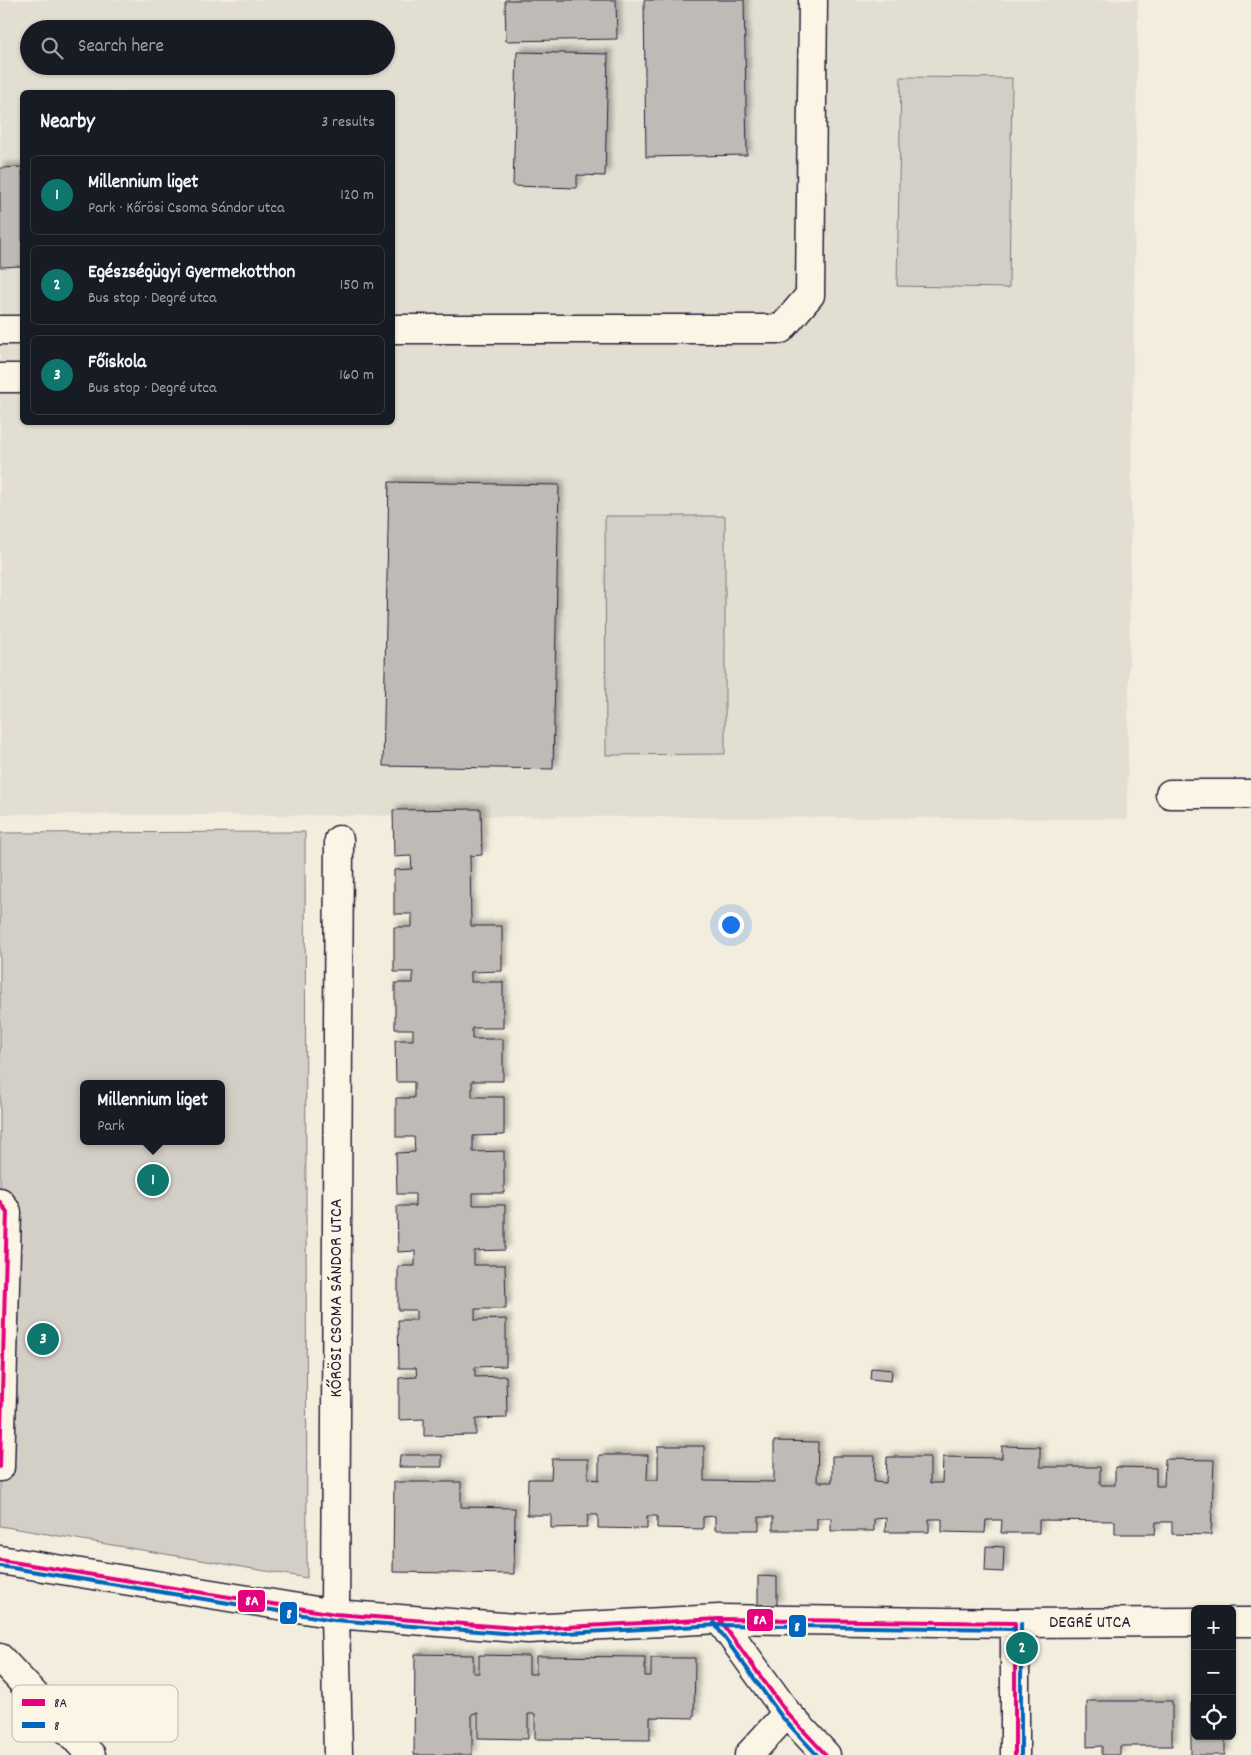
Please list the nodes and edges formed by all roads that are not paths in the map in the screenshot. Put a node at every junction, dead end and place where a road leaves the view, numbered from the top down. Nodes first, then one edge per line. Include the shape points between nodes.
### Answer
1 (813, 0) edge
2 (395, 329) edge
3 (0, 330) edge
4 (20, 330) edge
5 (0, 378) edge
6 (20, 378) edge
7 (1170, 794) dead end
8 (1251, 794) edge
9 (339, 840) dead end
10 (0, 1202) edge
11 (0, 1468) edge
12 (0, 1560) edge
13 (335, 1614) junction
14 (719, 1619) junction
15 (1191, 1622) edge
16 (1236, 1622) edge
17 (1251, 1622) edge
18 (1016, 1623) junction
19 (0, 1658) edge
20 (25, 1685) edge
21 (787, 1713) junction
22 (79, 1742) edge
23 (91, 1755) edge
24 (338, 1755) edge
25 (749, 1755) edge
26 (826, 1755) edge
27 (1015, 1755) edge

1 - 2 street via 810,296 780,328
3 - 4 street
5 - 6 street
7 - 8 street
9 - 13 street, KŐRÖSI CSOMA SÁNDOR UTCA
10 - 11 street via 7,1212
12 - 13 street, DEGRÉ UTCA
13 - 14 street, DEGRÉ UTCA via 528,1629
13 - 24 street, KŐRÖSI CSOMA SÁNDOR UTCA
14 - 18 street, DEGRÉ UTCA
14 - 21 street
15 - 18 street, DEGRÉ UTCA
16 - 17 street
18 - 27 street
19 - 20 street
21 - 25 street
21 - 26 street
22 - 23 street

